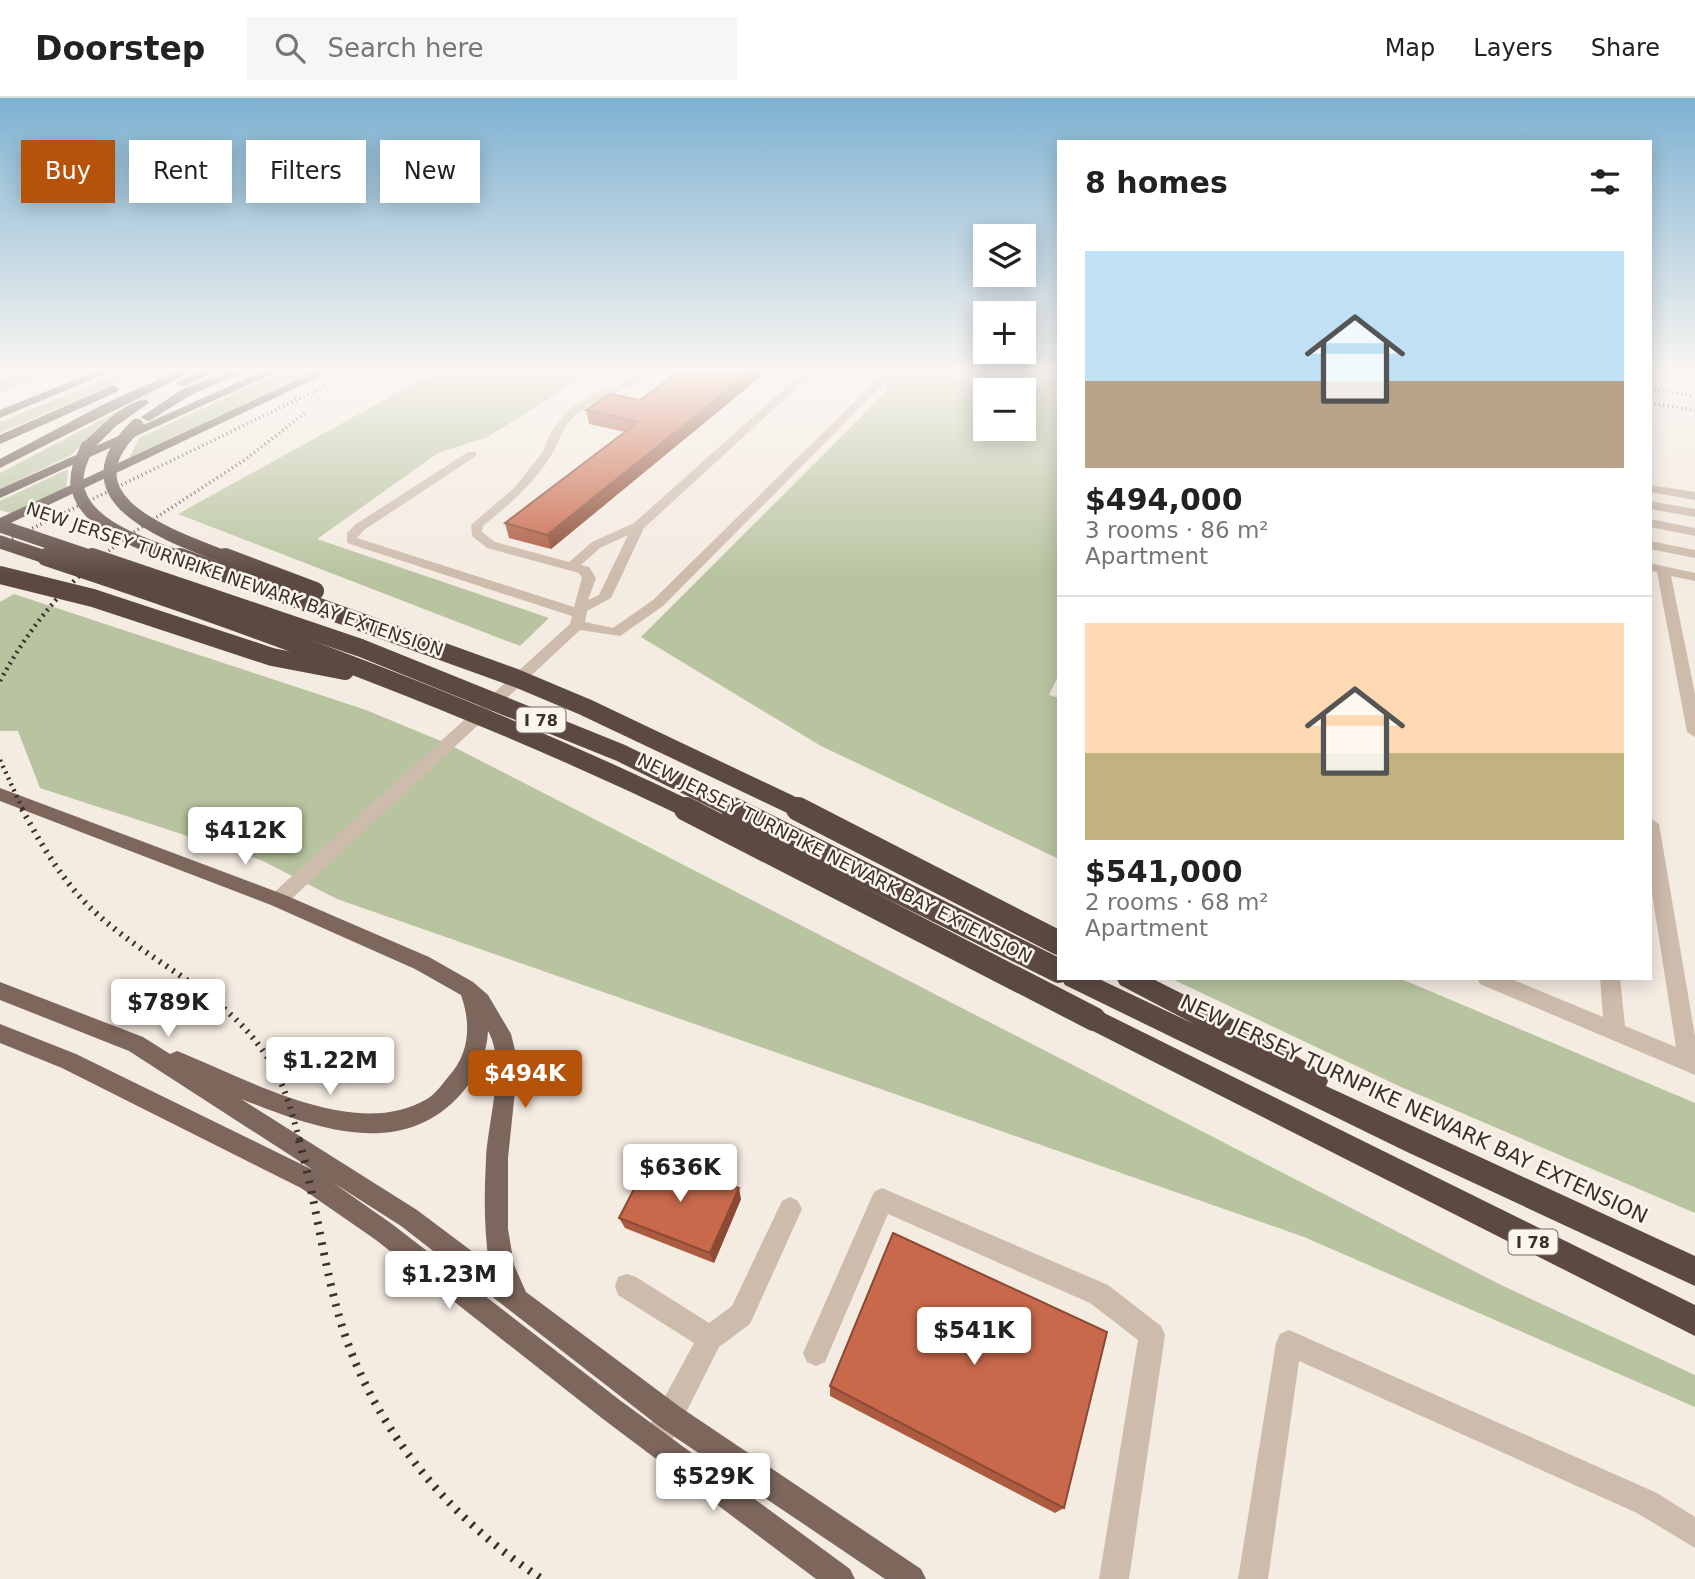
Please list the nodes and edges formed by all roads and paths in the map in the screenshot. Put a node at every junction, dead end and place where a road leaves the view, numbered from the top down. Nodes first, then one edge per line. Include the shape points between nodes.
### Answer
1 (51, 437) edge
2 (96, 437) edge
3 (126, 437) edge
4 (126, 437) edge
5 (186, 437) edge
6 (554, 437) edge
7 (737, 437) edge
8 (825, 437) edge
9 (472, 454) dead end
10 (0, 464) edge
11 (1652, 476) edge
12 (1695, 484) edge
13 (1652, 488) edge
14 (0, 494) edge
15 (1695, 496) edge
16 (1652, 505) edge
17 (1695, 513) edge
18 (1652, 523) edge
19 (0, 525) edge
20 (638, 526) junction
21 (1695, 532) edge
22 (0, 541) edge
23 (1652, 545) edge
24 (0, 554) edge
25 (1695, 554) edge
26 (572, 566) junction
27 (1656, 569) edge
28 (0, 575) edge
29 (1695, 577) edge
30 (155, 594) junction
31 (580, 615) junction
32 (516, 678) junction
33 (402, 682) junction
34 (1695, 732) edge
35 (0, 794) edge
36 (1652, 835) edge
37 (278, 900) junction
38 (1057, 942) edge
39 (1057, 970) edge
40 (1077, 980) edge
41 (1132, 980) edge
42 (1496, 980) edge
43 (1609, 980) edge
44 (1525, 986) edge
45 (466, 988) junction
46 (0, 991) edge
47 (1615, 1031) junction
48 (0, 1033) edge
49 (136, 1044) junction
50 (1692, 1064) edge
51 (1415, 1142) junction
52 (790, 1209) dead end
53 (1695, 1271) edge
54 (626, 1286) dead end
55 (517, 1300) junction
56 (1695, 1321) edge
57 (710, 1338) junction
58 (816, 1353) dead end
59 (670, 1417) junction
60 (656, 1442) junction
61 (1695, 1534) edge
62 (840, 1579) edge
63 (911, 1579) edge
64 (1114, 1579) edge
65 (1253, 1579) edge

1 - 10 highway
2 - 32 highway, bridge via 78,470 78,492 89,510 113,529 154,548
3 - 32 highway, bridge via 115,449 108,472 113,492 132,512 212,550 470,654
4 - 14 highway
5 - 19 highway
6 - 26 lane via 518,491 477,524 477,533 491,545
7 - 20 lane
8 - 31 lane via 658,603 615,633
9 - 31 lane via 360,527 351,540
11 - 12 lane
13 - 15 lane
16 - 17 lane
18 - 21 lane
19 - 39 highway, NEW JERSEY TURNPIKE NEWARK BAY EXTENSION / I 78, bridge via 374,653 621,753
20 - 26 lane via 596,545
20 - 31 lane via 604,598
22 - 30 highway, NEW JERSEY TURNPIKE NEWARK BAY EXTENSION / I 78, bridge
23 - 25 lane
24 - 30 highway, bridge via 65,575
26 - 31 lane via 584,570 589,578 581,592
27 - 29 lane
27 - 34 lane
28 - 33 highway, bridge via 81,595 272,657
30 - 33 highway, NEW JERSEY TURNPIKE NEWARK BAY EXTENSION / I 78, bridge
31 - 37 lane
32 - 38 highway, bridge via 664,743
33 - 56 highway, NEW JERSEY TURNPIKE NEWARK BAY EXTENSION / I 78, bridge via 558,748 699,815
35 - 37 main road
36 - 50 lane
37 - 45 main road
40 - 51 highway, NEW JERSEY TURNPIKE NEWARK BAY EXTENSION / I 78
41 - 51 highway via 1239,1035
42 - 44 lane
43 - 47 lane
44 - 47 lane
45 - 49 main road via 477,1010 479,1028 469,1068 440,1103 419,1116 391,1124 354,1125 318,1116
45 - 55 main road via 489,1011 501,1034 507,1062 497,1158 496,1229 502,1266
46 - 49 main road
47 - 50 lane
48 - 60 main road via 69,1061 309,1180 384,1232
49 - 55 main road via 408,1218
51 - 53 highway, NEW JERSEY TURNPIKE NEWARK BAY EXTENSION / I 78
52 - 57 lane via 741,1315
54 - 57 lane
55 - 59 main road
57 - 59 lane
58 - 64 lane via 882,1200 1099,1294 1152,1335
59 - 60 lane
59 - 63 main road
60 - 62 main road
61 - 65 lane via 1647,1503 1289,1343

